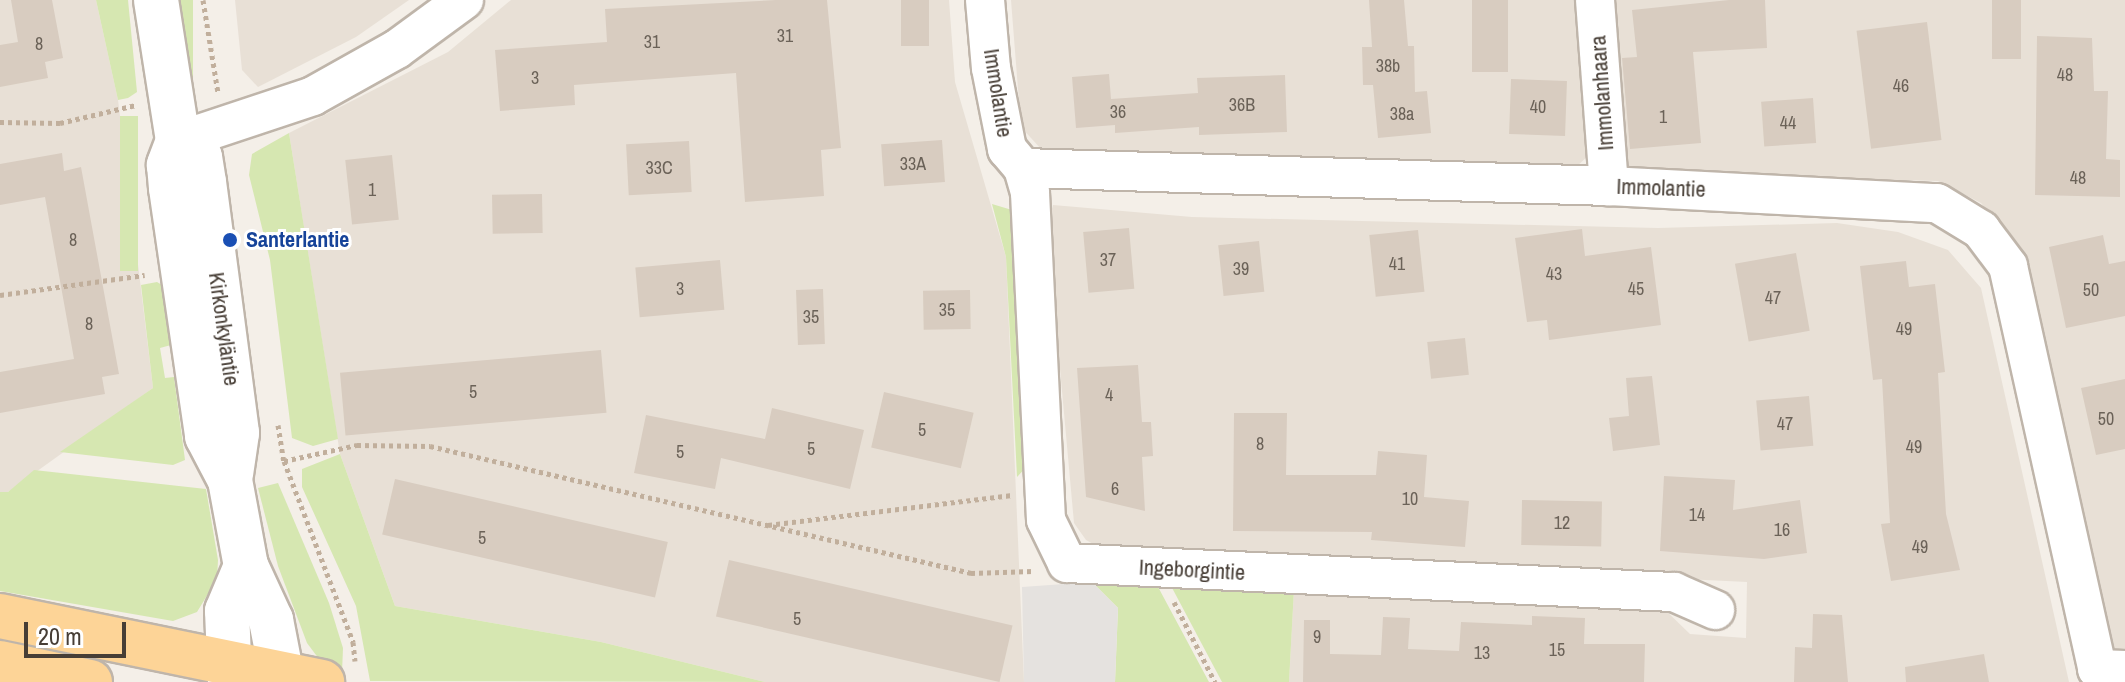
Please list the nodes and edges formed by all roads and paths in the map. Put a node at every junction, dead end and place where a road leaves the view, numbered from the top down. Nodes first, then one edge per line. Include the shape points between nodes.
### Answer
1 (156, 0) edge
2 (203, 0) edge
3 (464, 0) edge
4 (985, 0) edge
5 (1595, 0) edge
6 (218, 94) dead end
7 (145, 103) dead end
8 (0, 122) edge
9 (178, 141) junction
10 (1023, 168) junction
11 (1609, 186) junction
12 (149, 275) dead end
13 (0, 295) edge
14 (277, 416) dead end
15 (284, 461) junction
16 (1045, 491) junction
17 (765, 525) junction
18 (1067, 563) junction
19 (246, 566) junction
20 (1157, 569) junction
21 (1715, 610) dead end
22 (0, 616) edge
23 (0, 663) edge
24 (230, 672) edge
25 (2105, 674) edge
26 (311, 676) edge
27 (90, 682) edge
28 (1215, 682) edge

1 - 9 street
2 - 6 path
3 - 9 street via 397,49 313,96
4 - 10 street, Immolantie via 1007,149
5 - 11 street, Immolanhaara
7 - 8 path via 60,123
9 - 19 street, Kirkonkyläntie via 200,157 237,433 230,480
10 - 11 street, Immolantie
10 - 16 street via 1030,193
11 - 25 street, Immolantie via 1910,199 1937,203 1981,230 2008,266
12 - 13 path
14 - 15 path
15 - 17 path via 357,445 430,446
15 - 26 path via 353,642
16 - 17 path
16 - 18 street via 1046,520
17 - 18 path via 971,573 1020,575
18 - 20 street, Ingeborgintie
19 - 24 street via 227,611
19 - 26 street, Kirkonkyläntie via 271,620
20 - 21 street, Ingeborgintie via 1674,592
20 - 28 path
22 - 24 main road
23 - 27 main road
24 - 26 main road

